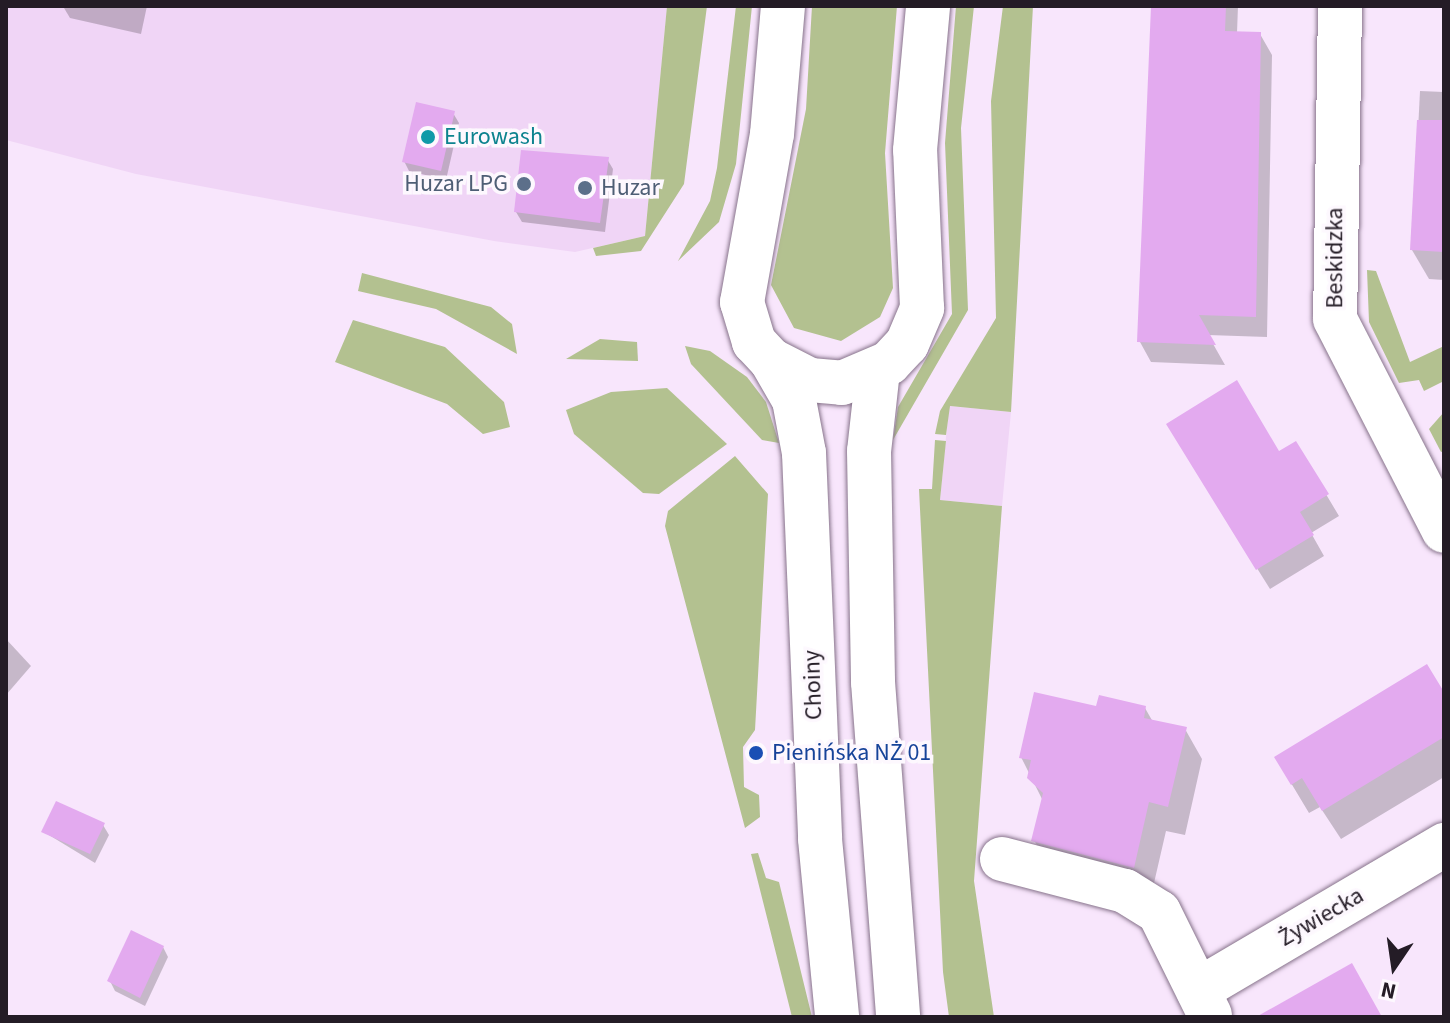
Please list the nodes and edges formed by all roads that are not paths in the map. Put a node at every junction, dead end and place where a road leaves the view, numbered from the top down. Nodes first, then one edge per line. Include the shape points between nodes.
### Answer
1 (783, 6) edge
2 (928, 6) edge
3 (1340, 6) edge
4 (771, 360) junction
5 (878, 370) junction
6 (1444, 531) edge
7 (1444, 845) edge
8 (1002, 859) dead end
9 (1204, 1003) edge
10 (837, 1017) edge
11 (898, 1017) edge

1 - 4 street, Choiny via 772,134 742,281 748,328
2 - 5 street via 916,129 922,308 907,344
3 - 6 street, Beskidzka via 1335,319
4 - 5 street via 823,383 855,381
4 - 10 street, Choiny via 794,400 804,453 819,823
5 - 11 street via 869,451 873,682
7 - 9 street, Żywiecka
8 - 9 street, Żywiecka via 1125,891 1159,912

